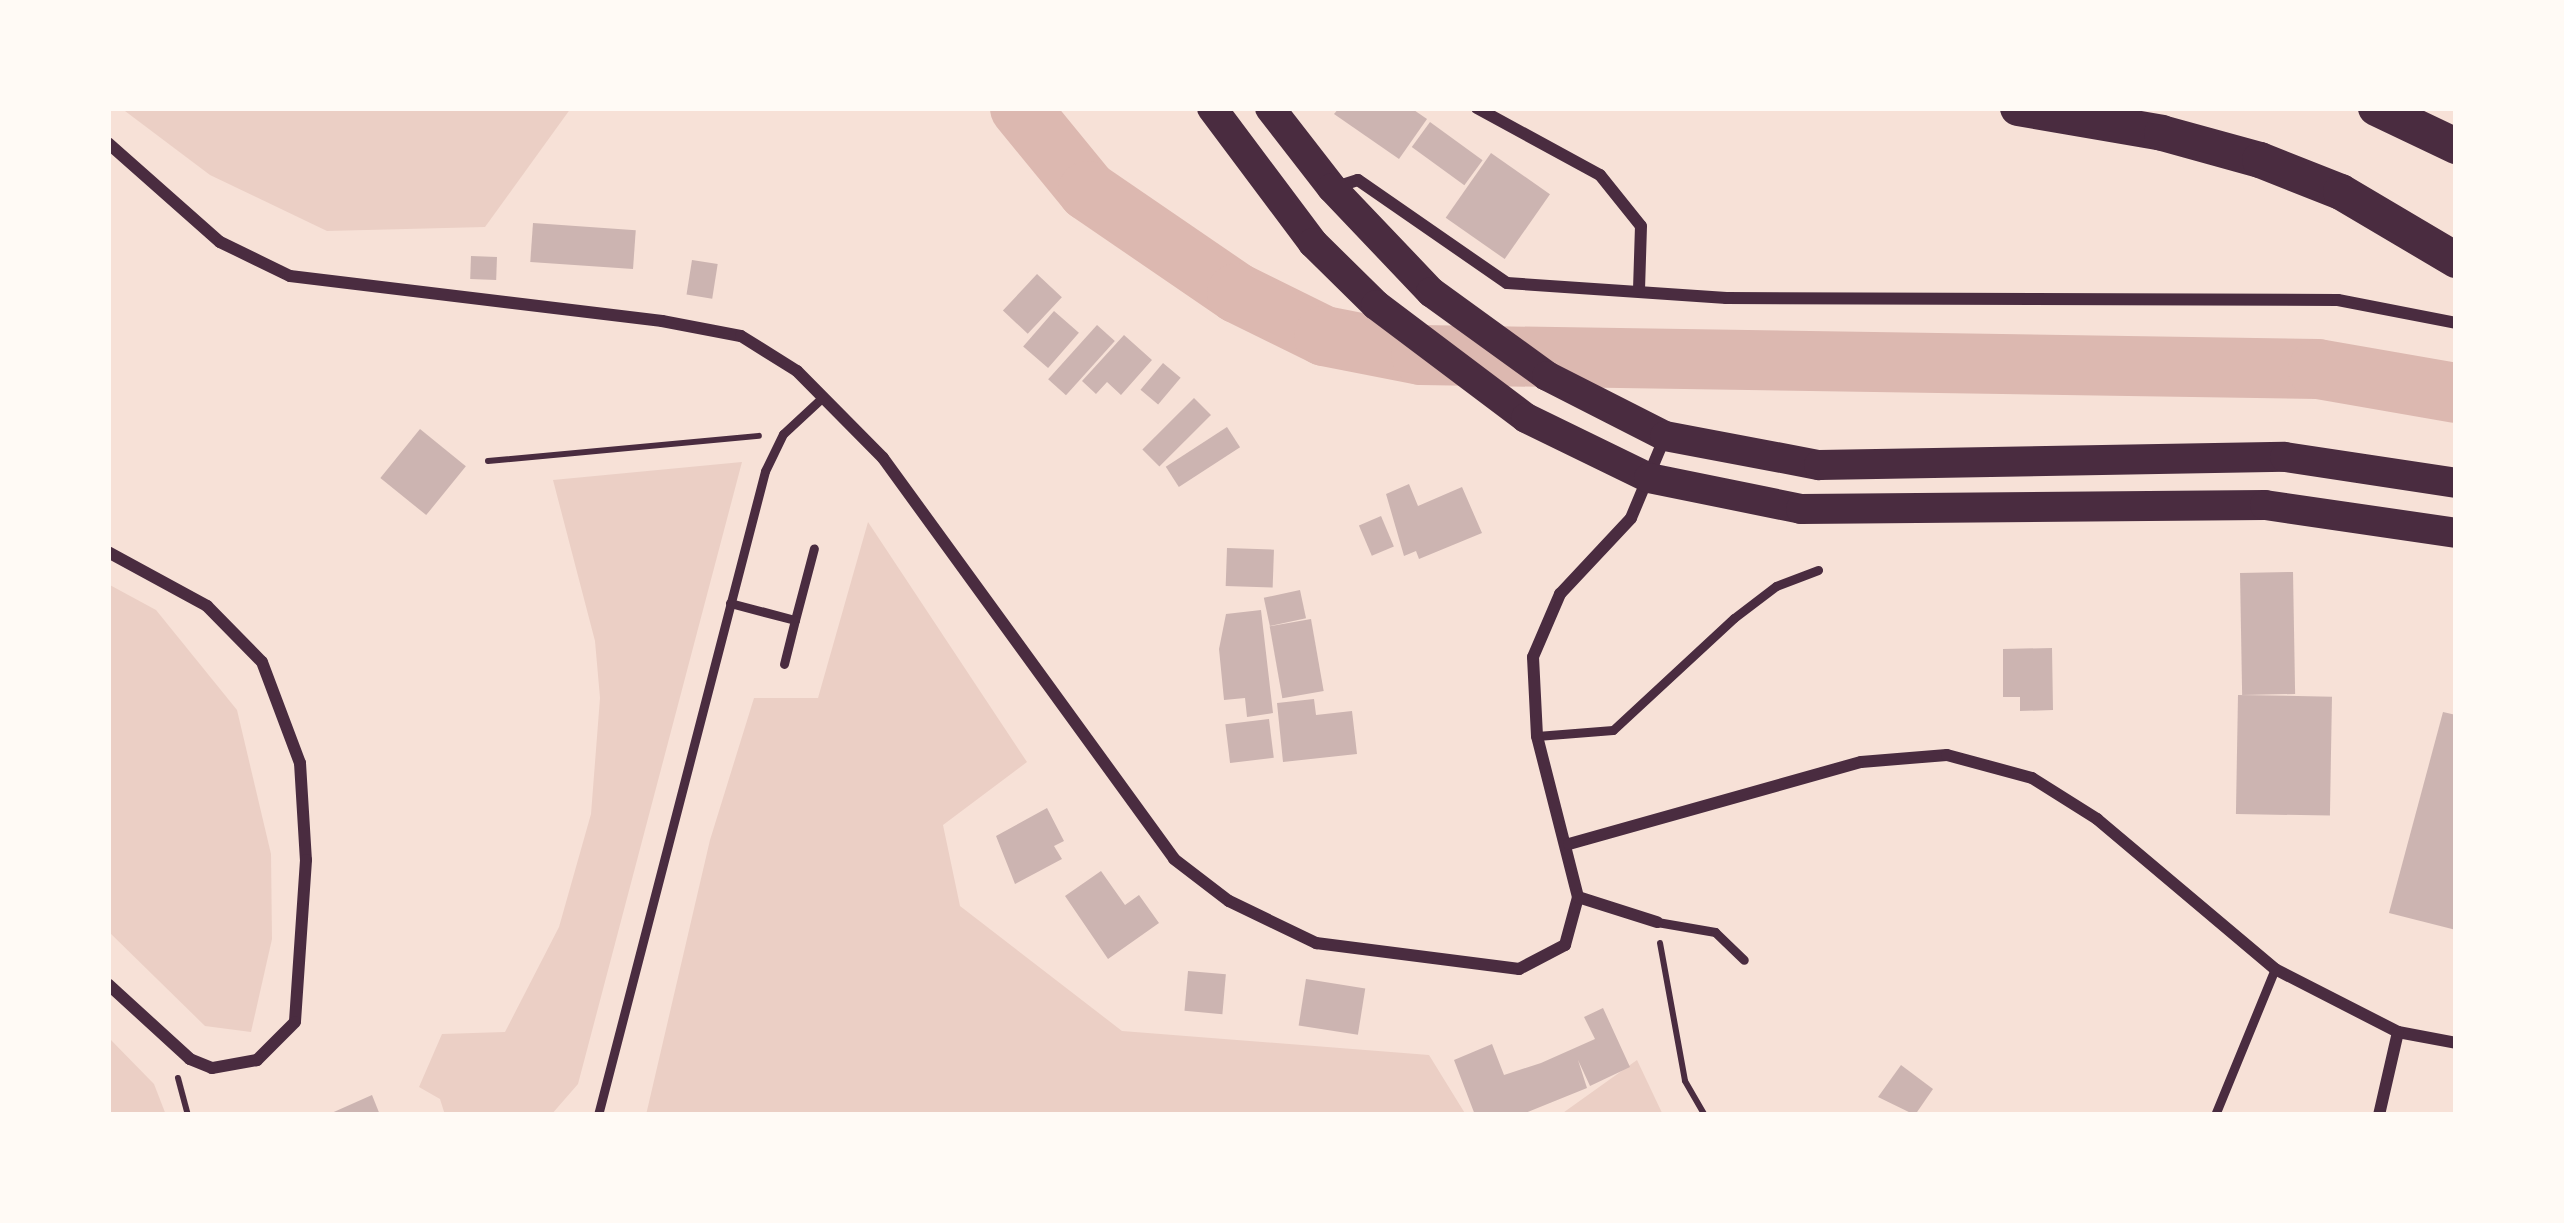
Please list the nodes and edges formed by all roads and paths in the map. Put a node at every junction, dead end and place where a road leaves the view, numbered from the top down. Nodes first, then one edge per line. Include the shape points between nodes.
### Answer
1 (1212, 108) edge
2 (1270, 108) edge
3 (1477, 108) edge
4 (2018, 108) edge
5 (2376, 108) edge
6 (108, 142) edge
7 (2456, 146) edge
8 (1331, 188) junction
9 (2456, 260) edge
10 (1639, 289) junction
11 (2456, 322) edge
12 (824, 397) junction
13 (1665, 436) junction
14 (744, 438) dead end
15 (488, 461) dead end
16 (1648, 478) junction
17 (2456, 483) edge
18 (2456, 533) edge
19 (814, 548) dead end
20 (108, 552) edge
21 (1818, 569) dead end
22 (730, 603) junction
23 (795, 620) junction
24 (784, 664) dead end
25 (1537, 736) junction
26 (1569, 844) junction
27 (1578, 897) junction
28 (1657, 922) junction
29 (1744, 960) dead end
30 (2275, 969) junction
31 (108, 984) edge
32 (2398, 1032) junction
33 (2456, 1043) edge
34 (598, 1115) edge
35 (1705, 1115) edge
36 (2215, 1115) edge
37 (2379, 1115) edge

1 - 16 main road via 1313,243 1376,305 1526,418
2 - 8 main road
3 - 10 street via 1600,176 1641,226
4 - 9 highway via 2260,160 2341,192
5 - 7 highway
6 - 12 street via 220,242 290,276 741,336
8 - 10 street via 1358,180 1507,283
8 - 13 main road via 1489,340 1608,412
10 - 11 street via 1726,298 2338,300
12 - 22 lane via 783,434 765,471
12 - 27 street via 883,458 1174,859 1228,901 1316,943 1519,969 1565,945
13 - 16 street
13 - 17 main road via 1819,465 2285,457
14 - 15 path
16 - 18 main road via 1802,509 2265,505
16 - 25 street via 1631,518 1560,594 1533,657
19 - 23 lane
20 - 31 street via 208,606 262,662 300,763 306,860 295,1022 257,1060 212,1068 190,1059
21 - 25 lane via 1776,586 1734,618 1613,730
22 - 23 lane
22 - 34 lane
23 - 24 lane
25 - 26 street
26 - 27 street
26 - 30 street via 1862,762 1947,755 2032,778 2097,819
27 - 28 street
28 - 29 lane via 1715,932
28 - 35 path via 1685,1081
30 - 32 street
30 - 36 lane
32 - 33 street
32 - 37 street

